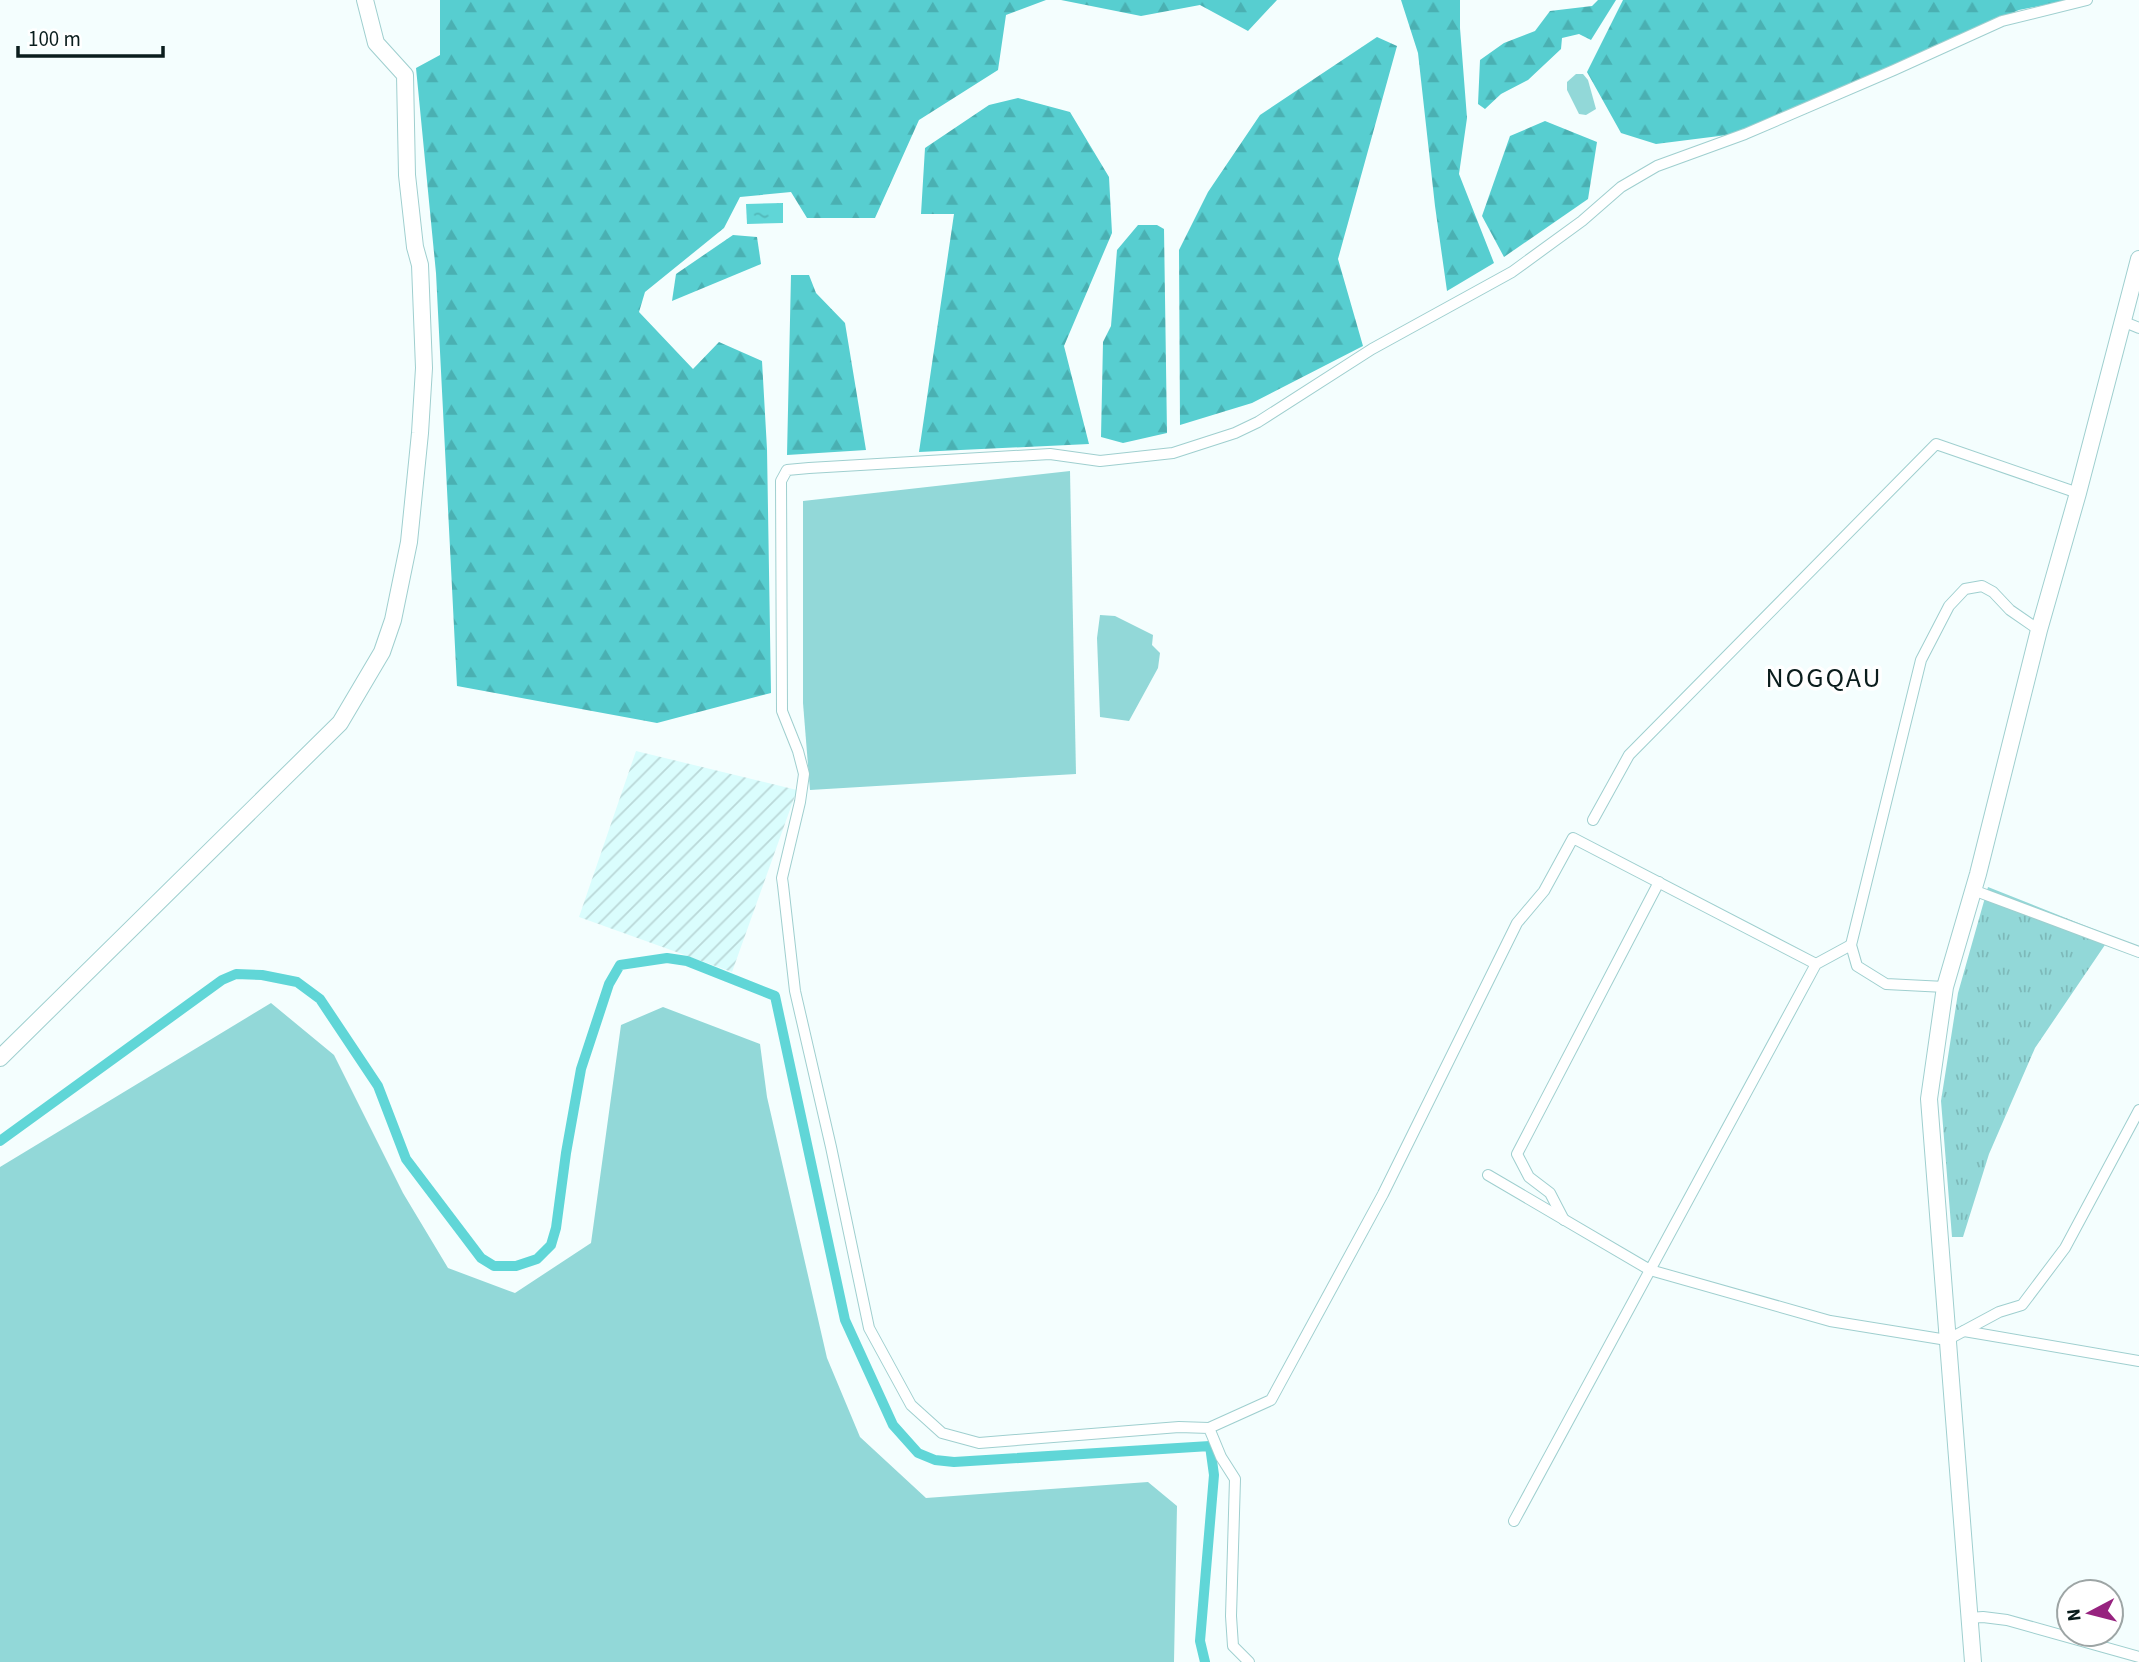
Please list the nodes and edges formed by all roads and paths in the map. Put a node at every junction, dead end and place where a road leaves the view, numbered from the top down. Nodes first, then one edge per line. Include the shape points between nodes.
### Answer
1 (365, 0) edge
2 (2087, 0) edge
3 (2139, 259) edge
4 (2122, 321) junction
5 (2139, 328) edge
6 (2078, 493) junction
7 (2039, 630) junction
8 (1593, 820) dead end
9 (1659, 883) junction
10 (1973, 890) junction
11 (1851, 945) junction
12 (2139, 952) edge
13 (1816, 964) junction
14 (1945, 987) junction
15 (0, 1058) edge
16 (2139, 1110) edge
17 (1488, 1175) dead end
18 (1564, 1220) junction
19 (1650, 1270) junction
20 (1964, 1331) junction
21 (1947, 1340) junction
22 (2139, 1361) edge
23 (1209, 1429) junction
24 (1514, 1521) dead end
25 (1969, 1618) junction
26 (2139, 1657) edge
27 (1249, 1662) edge
28 (1973, 1662) edge

1 - 15 main road via 376,43 405,75 407,175 420,265 424,368 409,542 382,652 340,723
2 - 23 street via 2002,21 1758,129 1657,166 1621,187 1512,272 1372,349 1235,433 1173,453 1100,461 1050,454 787,470 781,481 782,711 804,774 782,878 794,991 869,1328 911,1405 942,1433 979,1443 1179,1427
3 - 4 main road
4 - 5 street
4 - 6 main road
6 - 7 main road
6 - 8 street via 1936,444 1629,755
7 - 10 main road
7 - 11 street via 1982,586 1965,589 1949,606 1921,660
9 - 13 street
9 - 18 street via 1517,1154 1528,1177 1550,1193
9 - 23 street via 1573,838 1544,891 1517,923 1383,1194 1271,1400
10 - 12 street
10 - 14 main road
11 - 13 street
11 - 14 street via 1857,966 1886,984
13 - 19 street
14 - 21 main road via 1929,1099
16 - 20 street via 2065,1248 2022,1305
17 - 18 street
18 - 19 street
19 - 21 street via 1830,1321
19 - 24 street
20 - 21 street
20 - 22 street
21 - 25 main road
23 - 27 street via 1235,1479 1233,1646
25 - 26 street via 2007,1620
25 - 28 main road

